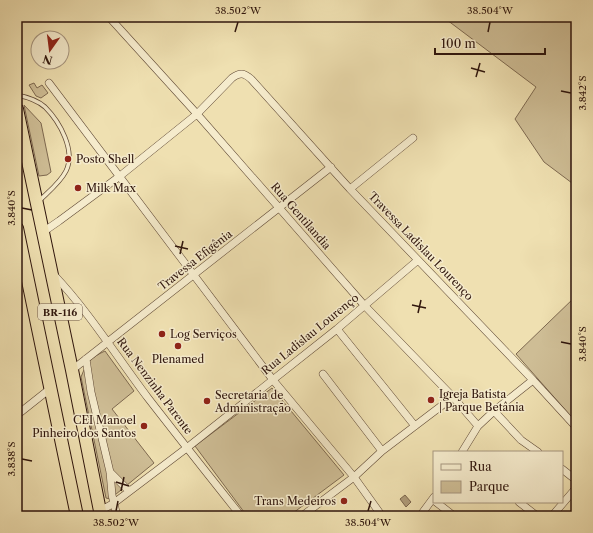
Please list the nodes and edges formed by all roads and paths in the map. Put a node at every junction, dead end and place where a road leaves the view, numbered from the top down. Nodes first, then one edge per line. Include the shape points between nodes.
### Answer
1 (109, 17) edge
2 (49, 83) dead end
3 (17, 95) edge
4 (17, 109) edge
5 (197, 114) junction
6 (413, 138) dead end
7 (331, 167) junction
8 (120, 176) junction
9 (350, 189) junction
10 (37, 204) junction
11 (280, 208) junction
12 (17, 228) edge
13 (43, 232) junction
14 (20, 257) edge
15 (418, 260) junction
16 (51, 271) junction
17 (194, 275) junction
18 (364, 305) junction
19 (337, 329) junction
20 (107, 342) junction
21 (86, 358) junction
22 (72, 370) junction
23 (323, 374) dead end
24 (272, 380) junction
25 (533, 380) junction
26 (51, 388) junction
27 (453, 397) junction
28 (494, 411) junction
29 (18, 413) edge
30 (415, 426) junction
31 (478, 426) junction
32 (576, 427) edge
33 (188, 447) junction
34 (382, 451) junction
35 (463, 451) edge
36 (537, 451) edge
37 (563, 471) edge
38 (110, 472) junction
39 (354, 477) junction
40 (576, 480) edge
41 (576, 488) edge
42 (129, 491) junction
43 (433, 501) edge
44 (114, 503) junction
45 (438, 503) edge
46 (520, 503) edge
47 (101, 514) edge
48 (77, 516) edge
49 (117, 516) edge
50 (241, 516) edge
51 (302, 516) edge
52 (382, 516) edge
53 (420, 516) edge
54 (454, 516) edge
55 (537, 516) edge
56 (552, 516) edge

1 - 5 street, Rua Gentilandia
2 - 8 street
3 - 10 lane via 45,107 66,136 66,171
4 - 10 highway, BR-116
5 - 7 street, Travessa Ladislau Lourenço via 226,82 237,74 246,75
5 - 8 street
5 - 11 street, Rua Gentilandia
6 - 9 street
7 - 9 street, Travessa Ladislau Lourenço
7 - 11 street, Travessa Efigênia
8 - 13 street
8 - 17 street
9 - 15 street, Travessa Ladislau Lourenço
10 - 13 highway, BR-116
11 - 17 street, Travessa Efigênia
11 - 18 street, Rua Gentilandia
12 - 14 highway, BR-116
13 - 16 highway, BR-116
14 - 26 highway, BR-116
15 - 18 street, Rua Ladislau Lourenço
15 - 25 street, Travessa Ladislau Lourenço
16 - 20 street, Rua Nenzinha Parente
16 - 22 highway, BR-116
17 - 20 street, Travessa Efigênia
17 - 24 street
18 - 19 street, Rua Ladislau Lourenço
18 - 27 street, Rua Gentilandia
19 - 24 street, Rua Ladislau Lourenço
19 - 30 street
20 - 21 street, Travessa Efigênia
20 - 33 street, Rua Nenzinha Parente
21 - 22 street, Travessa Efigênia
21 - 38 street via 91,392
22 - 47 highway, BR-116
23 - 34 street
24 - 33 street, Rua Ladislau Lourenço
24 - 39 street
25 - 28 street
25 - 32 street, Travessa Ladislau Lourenço
26 - 29 street
26 - 48 highway, BR-116
27 - 30 street
27 - 31 street, Rua Gentilandia
28 - 31 street
28 - 36 street via 521,440
30 - 34 street
31 - 35 street
33 - 42 street, Rua Ladislau Lourenço
33 - 50 street, Rua Nenzinha Parente
34 - 39 street
37 - 40 street
38 - 42 street
38 - 44 street
39 - 51 street
39 - 52 street
41 - 56 street
42 - 44 street, Rua Ladislau Lourenço
43 - 53 street
44 - 47 street, Rua Ladislau Lourenço
44 - 49 street
45 - 54 street
46 - 55 street

